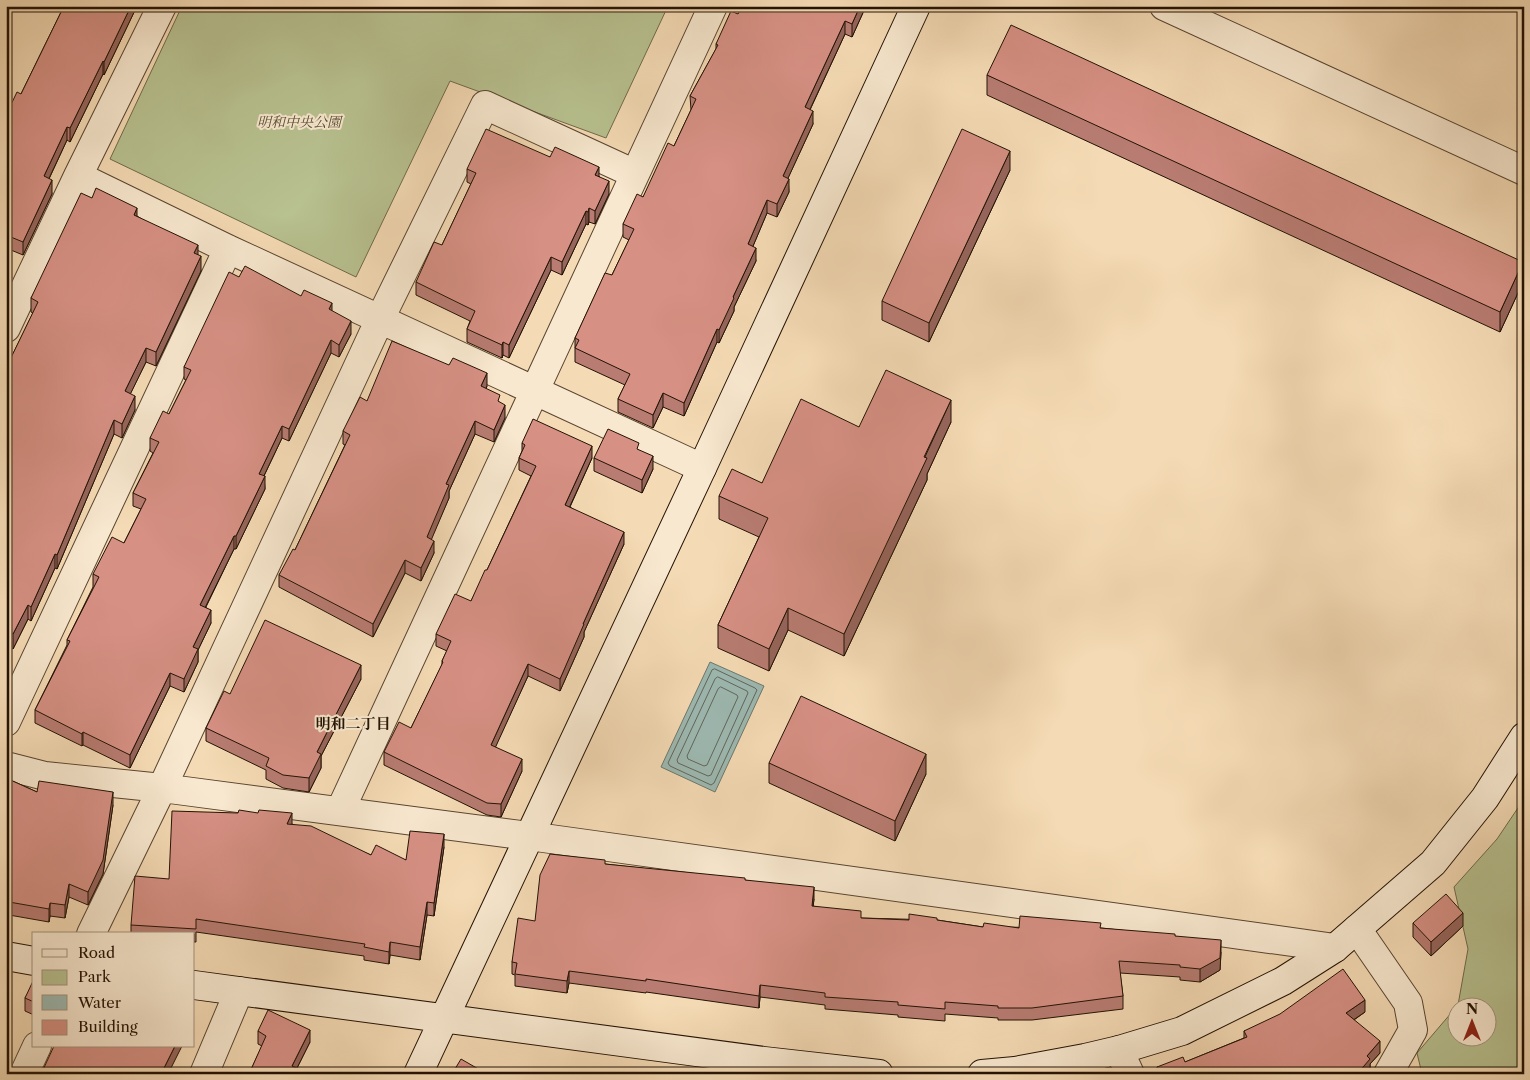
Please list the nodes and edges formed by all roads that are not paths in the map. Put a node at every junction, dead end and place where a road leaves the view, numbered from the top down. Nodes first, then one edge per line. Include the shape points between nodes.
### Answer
1 (162, 6) edge
2 (713, 6) edge
3 (916, 6) edge
4 (1164, 6) edge
5 (1524, 171) edge
6 (635, 174) junction
7 (78, 176) junction
8 (228, 249) junction
9 (380, 319) junction
10 (6, 328) edge
11 (535, 390) junction
12 (702, 468) junction
13 (6, 722) edge
14 (1524, 736) edge
15 (6, 766) edge
16 (162, 788) junction
17 (340, 811) junction
18 (529, 836) junction
19 (1357, 929) junction
20 (92, 932) edge
21 (1335, 948) junction
22 (6, 956) edge
23 (32, 961) edge
24 (195, 985) edge
25 (239, 991) junction
26 (444, 1018) junction
27 (36, 1048) edge
28 (1125, 1062) edge
29 (24, 1074) edge
30 (204, 1074) edge
31 (418, 1074) edge
32 (878, 1074) edge
33 (982, 1074) edge
34 (1388, 1074) edge

1 - 7 street
2 - 6 street
3 - 12 street
4 - 5 street
6 - 9 street via 485,105
6 - 11 street
7 - 8 street
7 - 10 street
8 - 9 street
8 - 13 street
9 - 11 street
9 - 16 street
11 - 12 street
11 - 17 street
12 - 18 street
14 - 19 street via 1485,798 1433,863
15 - 16 street via 45,776
16 - 17 street
16 - 20 street
17 - 18 street
18 - 21 street
18 - 26 street
19 - 21 street
19 - 34 street via 1408,1003 1413,1030
21 - 28 street via 1283,981
22 - 23 street
24 - 25 street
25 - 26 street
25 - 30 street
26 - 31 street
26 - 32 street
27 - 29 street
28 - 33 street

